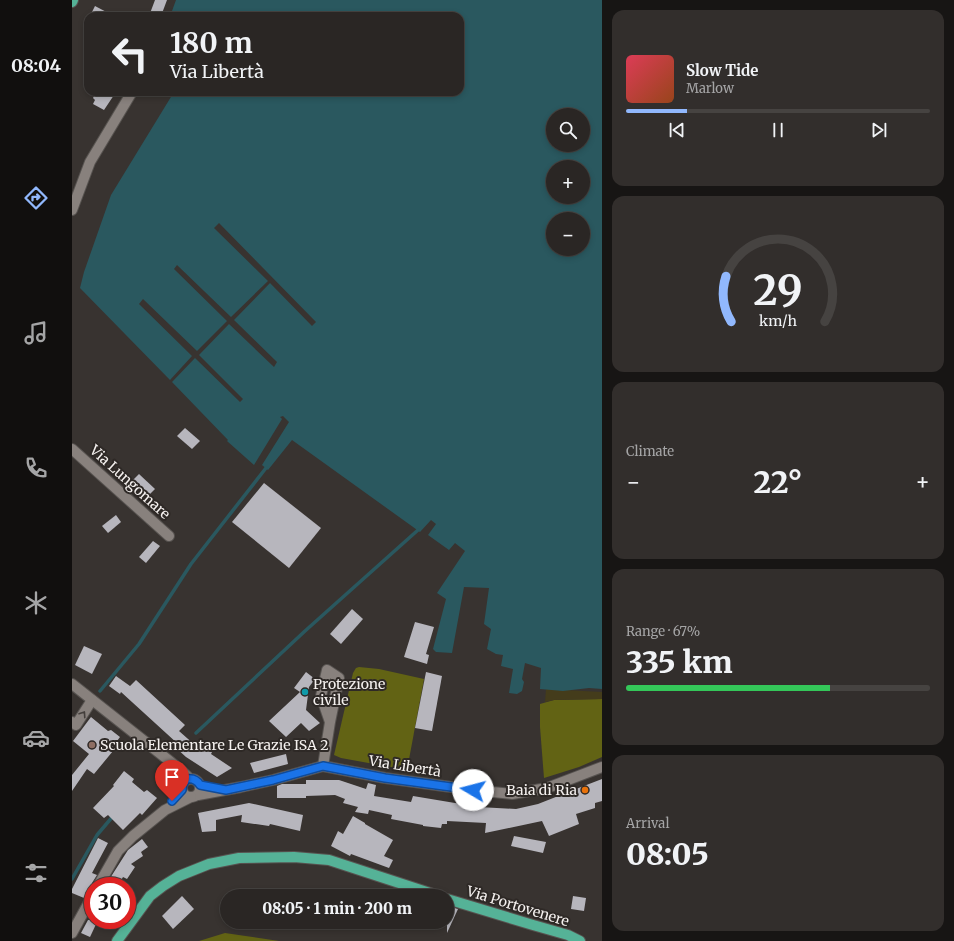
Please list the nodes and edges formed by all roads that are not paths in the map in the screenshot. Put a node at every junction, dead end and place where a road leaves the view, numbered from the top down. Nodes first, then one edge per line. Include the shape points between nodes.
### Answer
1 (130, 96) edge
2 (72, 210) edge
3 (72, 449) edge
4 (169, 536) dead end
5 (72, 684) edge
6 (92, 700) junction
7 (72, 722) edge
8 (330, 722) dead end
9 (323, 766) junction
10 (602, 767) edge
11 (185, 784) junction
12 (196, 792) junction
13 (165, 810) junction
14 (103, 877) edge
15 (418, 889) edge
16 (454, 901) edge
17 (84, 911) edge
18 (72, 933) edge
19 (117, 941) edge
20 (580, 941) edge

1 - 2 street via 90,162
3 - 4 street, Via Lungomare
5 - 6 street
7 -> 6 street via 76,725
6 - 11 street via 181,770
8 - 9 street
9 - 10 street, Via Libertà via 385,778 512,794 547,788
9 - 12 street, Via Libertà via 226,790
11 - 12 street via 185,795
11 - 12 street via 196,780
11 - 13 street, Via Libertà
12 - 13 street, Via Libertà
13 - 14 street, Via Libertà via 118,851
15 - 19 main road via 329,860 294,857 238,858 209,864 179,876 163,886 150,896
16 - 20 main road, Via Portovenere via 568,934
17 - 18 street

